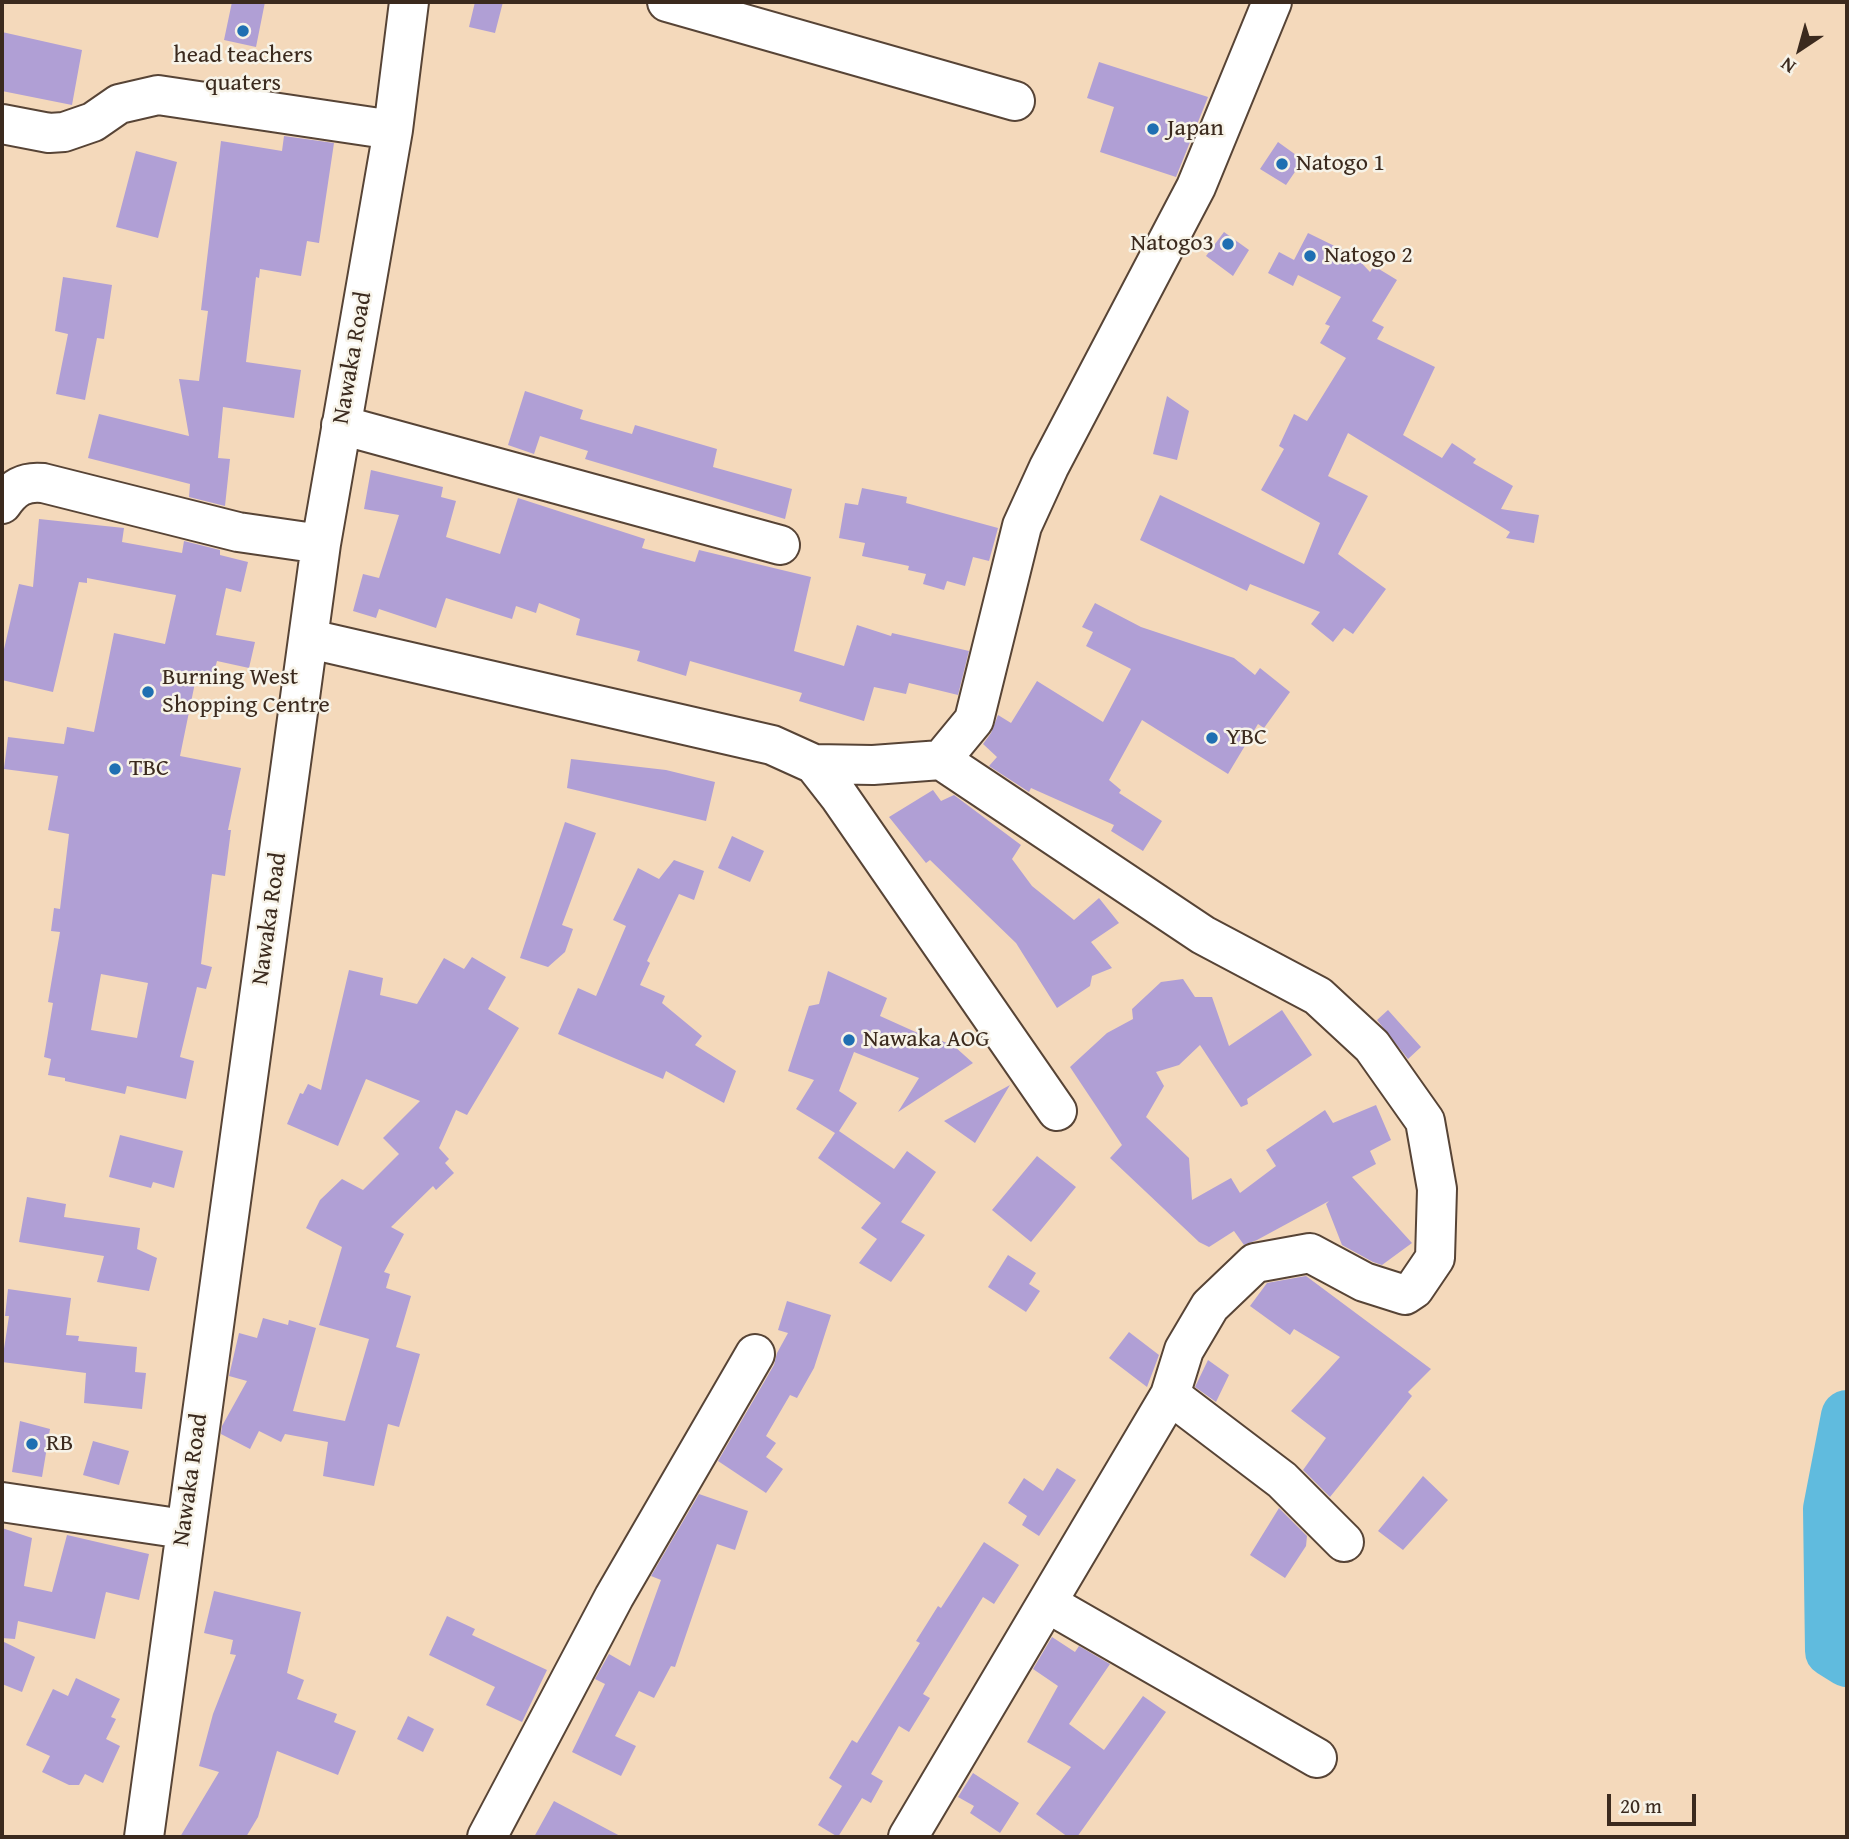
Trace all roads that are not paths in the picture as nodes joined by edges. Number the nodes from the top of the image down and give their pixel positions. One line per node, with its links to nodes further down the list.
1 (410, 2): 6 (street, Nawaka Road)
2 (667, 2): 4 (street)
3 (1272, 2): 12 (street)
4 (1014, 101)
5 (2, 124): 6 (street)
6 (393, 130): 7 (street, Nawaka Road)
7 (341, 425): 9 (street, Nawaka Road); 10 (street)
8 (2, 503): 9 (street)
9 (321, 544): 11 (street, Nawaka Road)
10 (779, 545)
11 (310, 639): 13 (street); 18 (street, Nawaka Road)
12 (941, 760): 13 (street); 16 (street)
13 (814, 764): 14 (street)
14 (1057, 1111)
15 (755, 1354): 23 (street)
16 (1170, 1395): 19 (street); 20 (street)
17 (2, 1502): 18 (street)
18 (184, 1529): 22 (street, Nawaka Road)
19 (1344, 1542)
20 (1047, 1603): 21 (street); 24 (street)
21 (1317, 1758)
22 (144, 1837)
23 (487, 1837)
24 (908, 1837)

